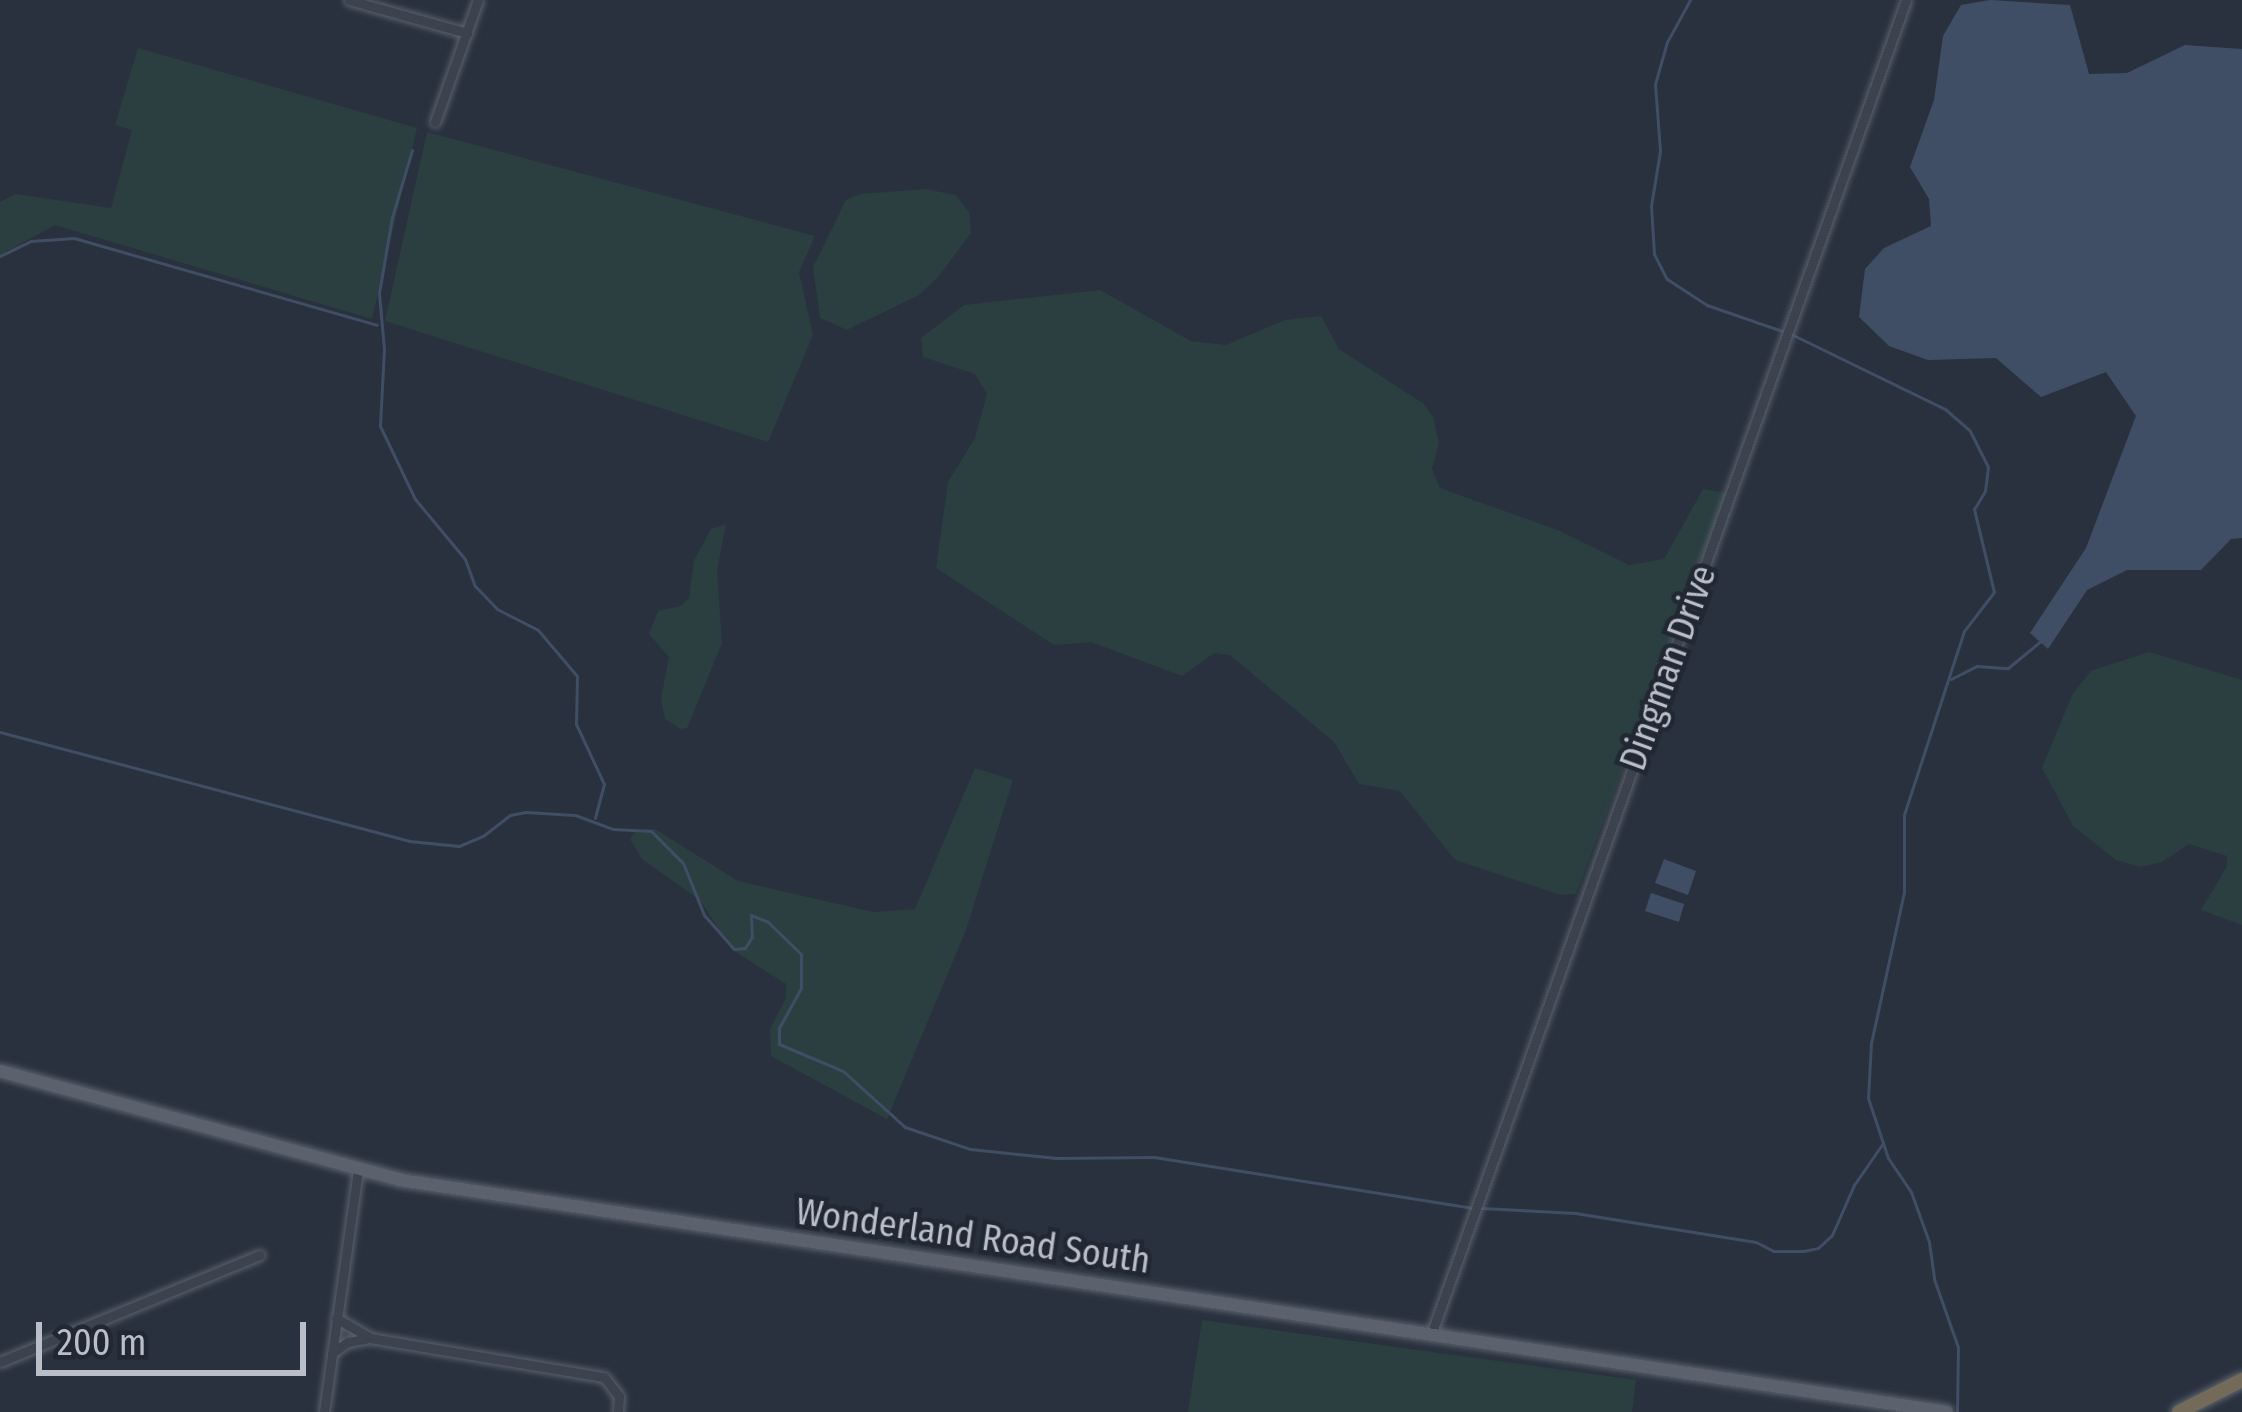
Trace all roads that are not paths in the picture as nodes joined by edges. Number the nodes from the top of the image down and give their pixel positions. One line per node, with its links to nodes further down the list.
1 (350, 0): 4 (street)
2 (478, 0): 4 (street)
3 (1906, 0): 10 (street, Dingman Drive)
4 (466, 33): 5 (street)
5 (435, 122)
6 (0, 1071): 7 (main road, Wonderland Road South)
7 (358, 1170): 9 (street); 10 (main road, Wonderland Road South)
8 (260, 1255): 13 (street)
9 (337, 1318): 11 (street); 12 (street)
10 (1431, 1335): 15 (main road, Wonderland Road South)
11 (370, 1338): 12 (street); 17 (street)
12 (332, 1354): 16 (street)
13 (0, 1363)
14 (2242, 1380): 18 (highway)
15 (1940, 1411)
16 (324, 1412)
17 (618, 1412)
18 (2179, 1412)

